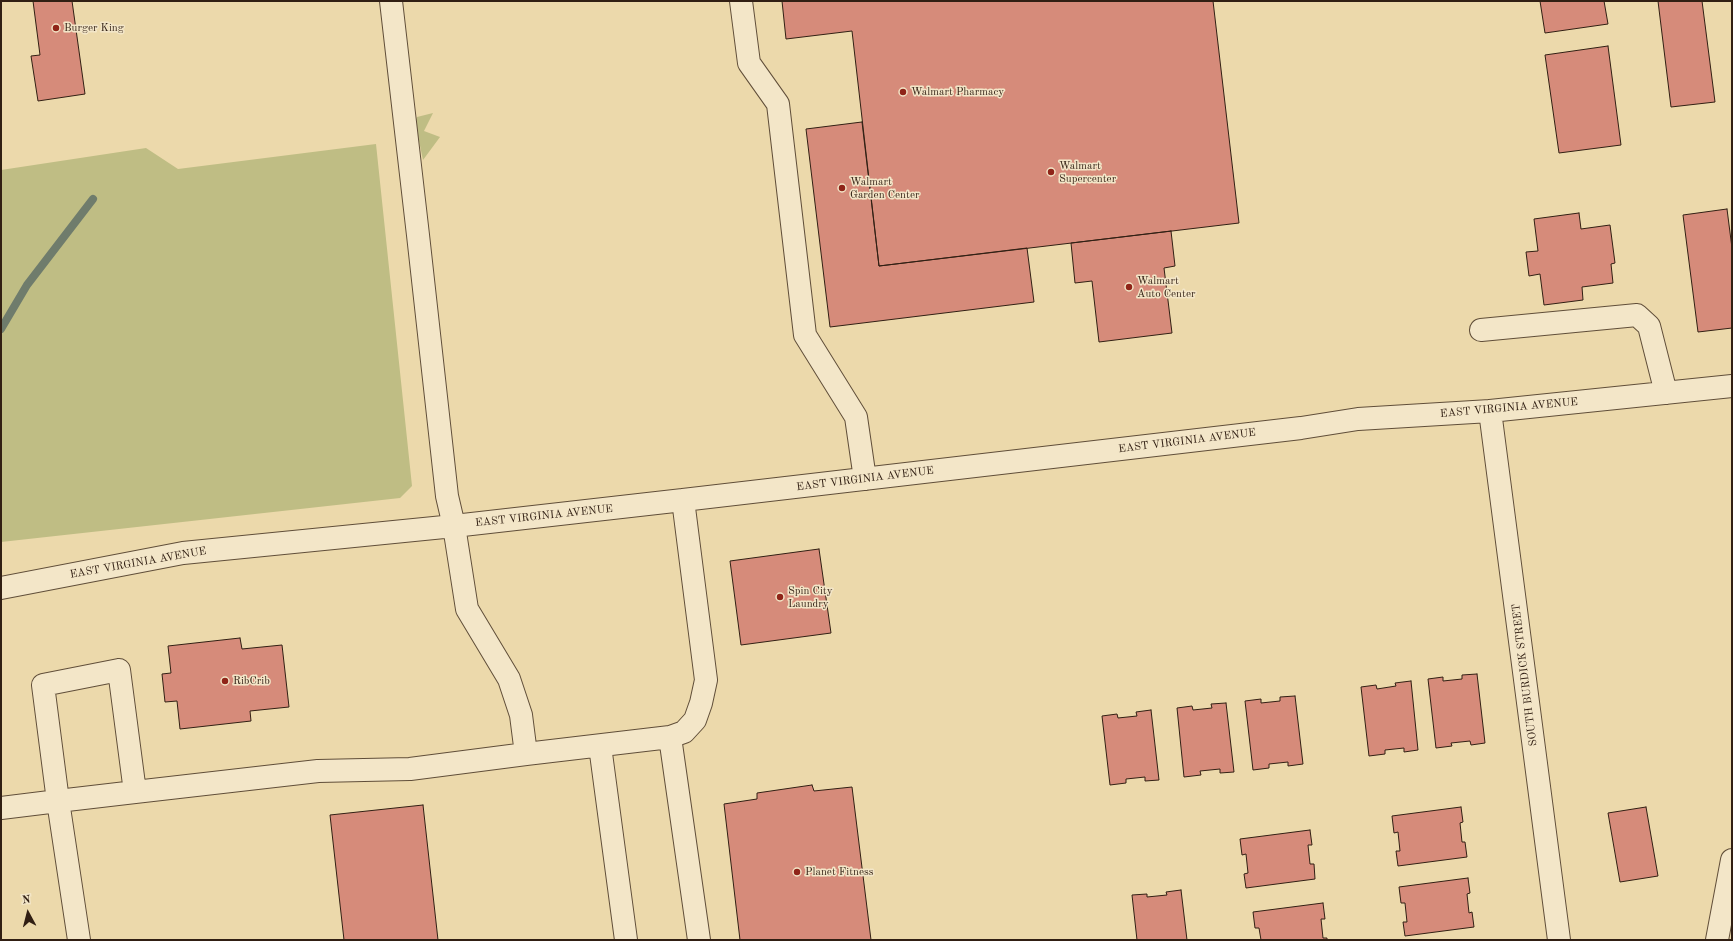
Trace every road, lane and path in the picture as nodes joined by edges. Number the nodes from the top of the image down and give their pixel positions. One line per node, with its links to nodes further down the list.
1 (390, 1): 9 (street)
2 (741, 1): 7 (street)
3 (1481, 330): 5 (street)
4 (1732, 386): 5 (street, EAST VIRGINIA AVENUE)
5 (1666, 393): 6 (street, EAST VIRGINIA AVENUE)
6 (1490, 411): 7 (street, EAST VIRGINIA AVENUE); 21 (street, SOUTH BURDICK STREET)
7 (865, 479): 8 (street, EAST VIRGINIA AVENUE)
8 (683, 500): 9 (street, EAST VIRGINIA AVENUE); 11 (street)
9 (454, 526): 10 (street, EAST VIRGINIA AVENUE); 13 (street)
10 (1, 588)
11 (670, 737): 12 (street); 20 (street)
12 (600, 746): 13 (street); 19 (street)
13 (526, 754): 14 (street)
14 (135, 792): 15 (street); 15 (street)
15 (58, 801): 16 (street); 18 (street)
16 (1, 808)
17 (1732, 860): 22 (street)
18 (79, 940)
19 (626, 940)
20 (699, 940)
21 (1559, 940)
22 (1718, 940)

